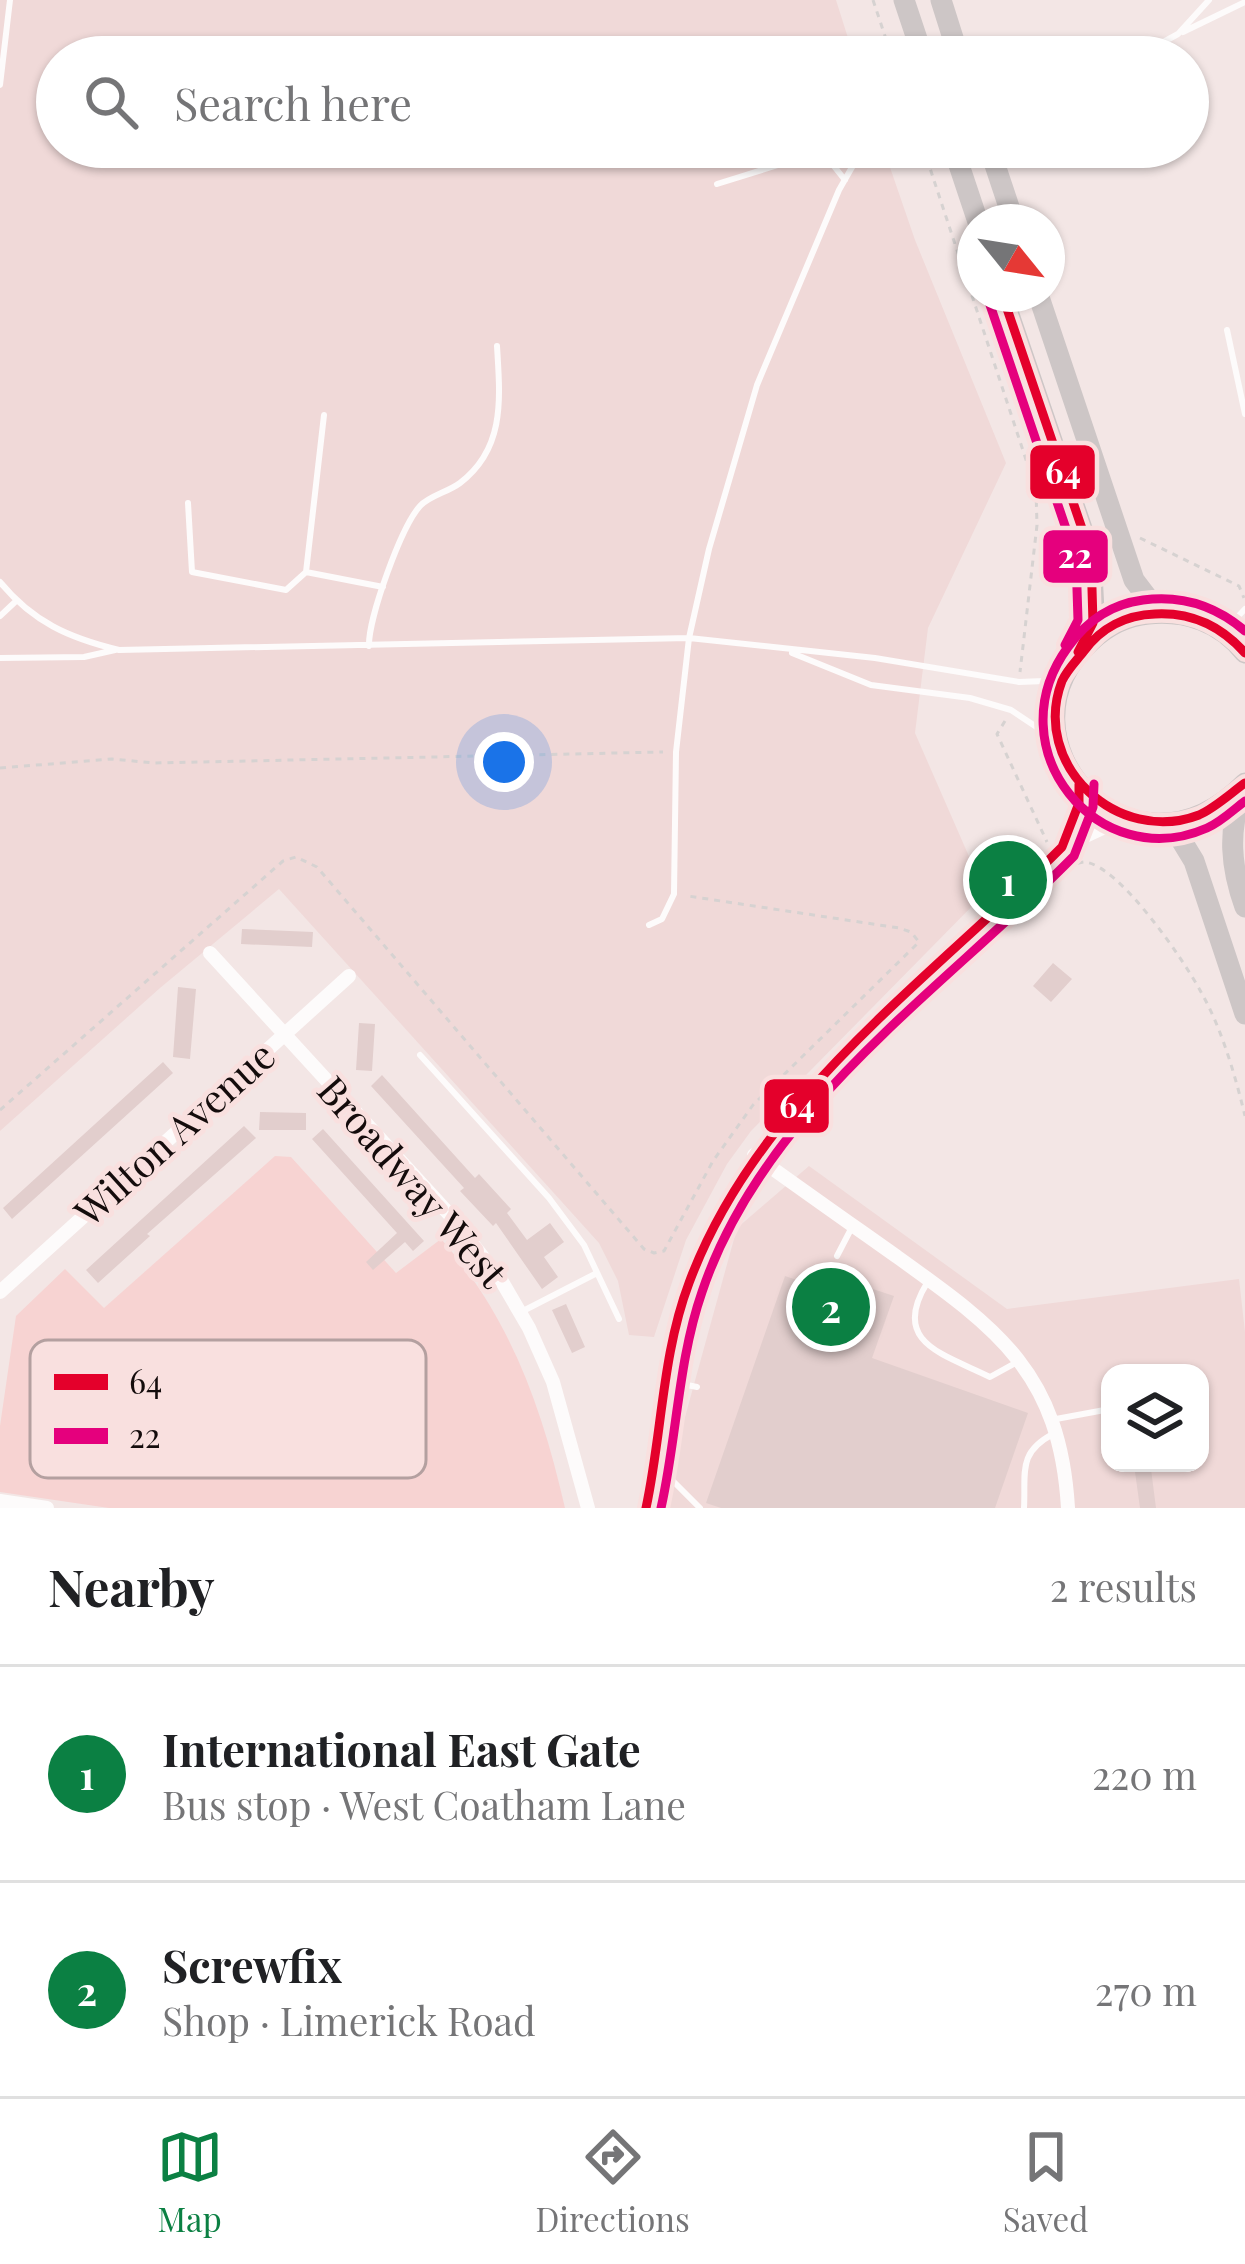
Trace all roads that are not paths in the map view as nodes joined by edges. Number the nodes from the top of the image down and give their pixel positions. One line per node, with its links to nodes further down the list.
1 (10, 0): 10 (lane)
2 (940, 0): 8 (main road)
3 (1209, 0): 6 (lane)
4 (905, 2): 7 (main road)
5 (1245, 2): 6 (lane)
6 (1178, 34): 9 (lane)
7 (916, 36)
8 (952, 36)
9 (1174, 36)
10 (2, 59): 11 (lane)
11 (0, 85)
12 (768, 168): 18 (lane)
13 (835, 168): 17 (lane)
14 (852, 168): 17 (lane)
15 (959, 168): 19 (main road)
16 (996, 168): 20 (main road)
17 (845, 180): 36 (lane)
18 (717, 184)
19 (972, 204)
20 (1008, 204)
21 (1008, 312): 42 (main road)
22 (1052, 312): 33 (main road)
23 (1227, 330): 25 (lane)
24 (497, 346): 30 (lane)
25 (1245, 414)
26 (324, 415): 28 (lane)
27 (188, 502): 28 (lane)
28 (306, 572): 30 (lane)
29 (0, 582): 31 (lane)
30 (383, 587): 37 (lane)
31 (16, 601): 34 (lane); 39 (lane)
32 (1245, 609): 35 (lane)
33 (1167, 612): 35 (main road); 42 (main road)
34 (0, 616)
35 (1224, 632): 40 (main road)
36 (689, 638): 37 (lane); 38 (lane); 50 (lane)
37 (369, 646): 39 (lane)
38 (783, 649): 42 (lane); 43 (lane)
39 (119, 650): 41 (lane)
40 (1245, 653)
41 (0, 658)
42 (1072, 662): 43 (main road)
43 (1058, 741): 44 (main road)
44 (1078, 784): 46 (main road); 48 (street)
45 (1245, 784): 47 (main road); 49 (main road)
46 (1132, 820): 47 (main road); 48 (street)
47 (1155, 824): 53 (main road)
48 (1058, 851): 56 (street)
49 (1245, 908)
50 (650, 925)
51 (210, 953): 54 (street, Broadway West)
52 (350, 976): 54 (street, Wilton Avenue)
53 (1245, 1014)
54 (285, 1035): 61 (street, Wilton Avenue); 62 (street, Broadway West)
55 (420, 1054): 59 (lane)
56 (754, 1155): 57 (street); 65 (street)
57 (853, 1226): 58 (lane); 60 (street)
58 (837, 1256)
59 (598, 1273): 62 (lane); 63 (lane)
60 (929, 1280): 64 (street); 64 (lane)
61 (0, 1292)
62 (520, 1313): 72 (street, Broadway West)
63 (620, 1319)
64 (1021, 1360): 68 (street)
65 (664, 1380): 66 (lane); 69 (street)
66 (697, 1387)
67 (1101, 1412): 68 (lane)
68 (1054, 1426): 75 (lane); 76 (street)
69 (652, 1474): 73 (street); 74 (lane)
70 (0, 1502): 71 (street)
71 (47, 1508)
72 (588, 1508)
73 (646, 1508)
74 (700, 1508)
75 (1024, 1508)
76 (1068, 1508)

